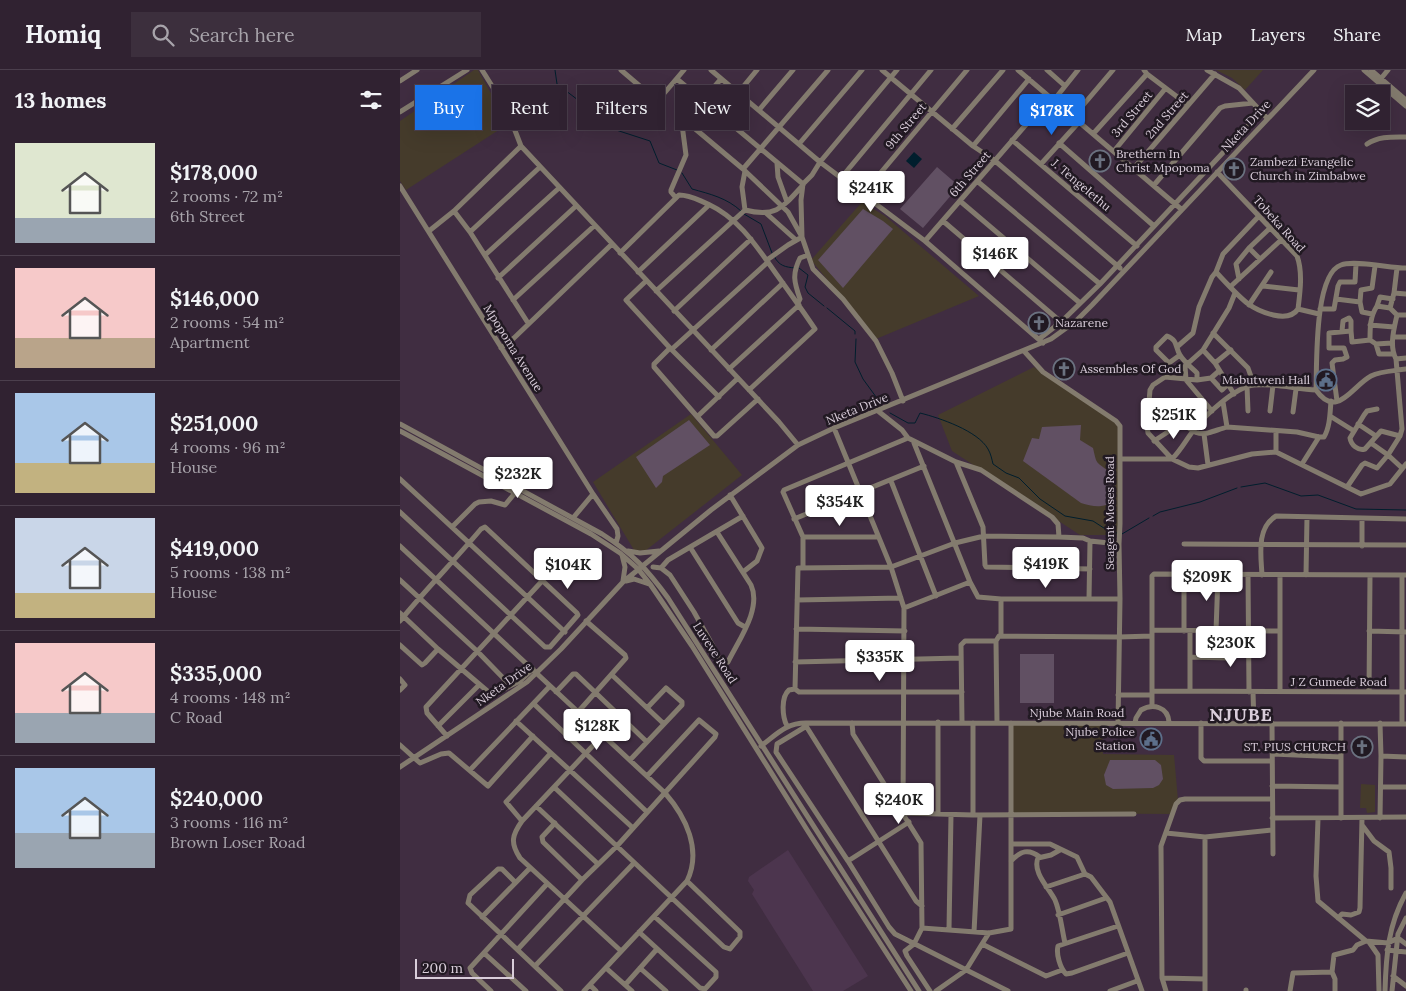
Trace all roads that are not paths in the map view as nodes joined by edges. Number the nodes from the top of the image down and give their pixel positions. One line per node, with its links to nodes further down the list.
1 (417, 70): 32 (street)
2 (466, 70): 48 (street)
3 (482, 70): 64 (street)
4 (620, 70): 28 (street)
5 (684, 70): 28 (street)
6 (711, 70): 29 (street)
7 (757, 70): 36 (street)
8 (793, 70): 46 (street)
9 (828, 70): 53 (street)
10 (862, 70): 61 (street)
11 (882, 70): 27 (street)
12 (897, 70): 27 (street)
13 (931, 70): 39 (street)
14 (967, 70): 47 (street, 9th Street)
15 (1003, 70): 54 (street)
16 (1018, 70): 30 (street)
17 (1047, 70): 37 (street)
18 (1078, 70): 37 (street, 6th Street)
19 (1113, 70): 50 (street)
20 (1207, 70): 26 (street)
21 (1314, 70): 51 (street, Nketa Drive)
22 (1364, 70): 31 (street)
23 (1371, 70): 31 (street)
24 (1388, 70): 31 (street)
25 (1145, 72): 38 (street); 58 (street)
26 (1214, 74): 43 (street); 44 (street, 2nd Street)
27 (891, 77): 39 (street); 69 (street)
28 (677, 79): 33 (street)
29 (721, 79): 34 (street); 35 (street)
30 (1029, 79): 40 (street); 65 (street)
31 (1379, 80): 41 (street); 45 (street)
32 (400, 81)
33 (684, 85)
34 (716, 85)
35 (728, 85)
36 (745, 85)
37 (1065, 86): 40 (street, 6th Street)
38 (1165, 89): 44 (street); 67 (street, 3rd Street)
39 (911, 94): 47 (street); 76 (street)
40 (1052, 98): 50 (street); 60 (street, 6th Street)
41 (1406, 100)
42 (749, 102): 46 (street)
43 (1253, 103): 49 (street); 79 (street)
44 (1188, 106): 73 (street, 2nd Street)
45 (1406, 106)
46 (759, 110): 53 (street)
47 (931, 111): 54 (street); 82 (street, 9th Street)
48 (400, 112)
49 (1261, 112): 51 (street); 86 (street)
50 (1073, 117): 52 (street)
51 (1267, 118): 75 (street, Nketa Drive)
52 (1079, 122): 58 (street); 62 (street)
53 (779, 128): 61 (street); 66 (street)
54 (952, 129): 65 (street)
55 (683, 130): 83 (street)
56 (697, 130): 74 (street)
57 (738, 130): 66 (street)
58 (1094, 134): 67 (street)
59 (1406, 137): 63 (street)
60 (1012, 140): 68 (street, 6th Street); 71 (street, J. Tengelethu)
61 (799, 144): 69 (street)
62 (1059, 144): 71 (street); 98 (street)
63 (1367, 144)
64 (522, 146): 72 (street); 92 (street)
65 (973, 146): 68 (street)
66 (760, 148): 70 (street); 74 (street)
67 (1114, 151): 73 (street)
68 (994, 160): 77 (street, 6th Street); 115 (street)
69 (820, 162): 76 (street); 78 (street)
70 (777, 163): 78 (street); 85 (street)
71 (1041, 164): 107 (street, J. Tengelethu)
72 (540, 167): 81 (street); 101 (street)
73 (1134, 168): 79 (street)
74 (744, 170): 89 (street); 91 (street)
75 (1217, 172): 90 (street, Nketa Drive); 94 (street, Tobeka Road)
76 (841, 178): 82 (street)
77 (977, 181): 84 (street, 6th Street); 128 (street)
78 (803, 184): 85 (street); 103 (street)
79 (1154, 185): 86 (street)
80 (400, 186): 100 (street, Mpopoma Avenue)
81 (558, 188): 88 (street); 110 (street)
82 (862, 195): 105 (street)
83 (676, 198): 87 (street); 109 (street)
84 (960, 201): 96 (street, 6th Street); 140 (street)
85 (787, 202): 89 (street)
86 (1175, 203): 90 (street); 98 (street)
87 (709, 205): 95 (street); 120 (street)
88 (576, 206): 97 (street); 123 (street)
89 (783, 207): 93 (street); 103 (street)
90 (1181, 209): 119 (street, Nketa Drive)
91 (744, 210): 93 (street); 95 (street)
92 (454, 211): 100 (street); 101 (street)
93 (767, 214): 103 (street)
94 (1259, 216): 99 (street, Tobeka Road); 121 (street)
95 (734, 220): 102 (street); 133 (street)
96 (943, 221): 105 (street, 6th Street); 151 (street)
97 (594, 226): 106 (street); 138 (street)
98 (1154, 226): 107 (street)
99 (1270, 228): 104 (street, Tobeka Road); 108 (street)
100 (429, 231): 166 (street, Mpopoma Avenue)
101 (470, 232): 110 (street)
102 (751, 239): 113 (street); 146 (street)
103 (799, 239): 111 (street); 113 (street)
104 (1281, 240): 112 (street); 131 (street, Tobeka Road)
105 (925, 241): 162 (street)
106 (612, 244): 109 (street); 152 (street)
107 (1136, 246): 115 (street)
108 (1250, 248): 112 (street); 124 (street)
109 (620, 253): 120 (street)
110 (485, 255): 123 (street)
111 (808, 255): 141 (street); 195 (street)
112 (1260, 259): 124 (street)
113 (767, 261): 127 (street); 155 (street)
114 (1356, 264): 116 (street); 126 (street); 147 (street)
115 (1118, 266): 119 (street); 128 (street)
116 (1375, 266): 117 (street); 132 (street)
117 (1397, 268): 118 (street); 136 (street)
118 (1406, 268)
119 (1124, 270): 162 (street, Nketa Drive)
120 (638, 272): 125 (street)
121 (1216, 272): 130 (street); 165 (street)
122 (1271, 272): 129 (street)
123 (498, 278): 138 (street)
124 (1238, 279): 130 (street)
125 (646, 281): 133 (street); 167 (street)
126 (1355, 282): 132 (street); 137 (street)
127 (782, 283): 141 (street); 168 (street)
128 (1100, 284): 140 (street)
129 (1263, 286): 131 (street); 142 (street)
130 (1230, 287): 134 (street)
131 (1299, 290): 145 (street, Tobeka Road)
132 (1361, 290): 139 (street)
133 (656, 291): 146 (street)
134 (1235, 293): 142 (street); 158 (street)
135 (1406, 294): 136 (street)
136 (1394, 296): 143 (street); 144 (street)
137 (1336, 299): 139 (street); 147 (street)
138 (513, 300): 152 (street)
139 (1360, 302): 148 (street)
140 (1080, 303): 151 (street)
141 (798, 304): 178 (street); 190 (street)
142 (1249, 305): 145 (street)
143 (1377, 306): 144 (street); 148 (street)
144 (1390, 308): 149 (street)
145 (1298, 309): 147 (street)
146 (674, 311): 155 (street)
147 (1320, 312): 191 (street)
148 (1372, 314): 153 (street)
149 (1397, 315): 150 (street); 154 (street)
150 (1406, 315)
151 (1061, 322): 162 (street)
152 (528, 323): 166 (street)
153 (1370, 325): 154 (street); 161 (street)
154 (1394, 327): 159 (street)
155 (693, 330): 167 (street); 168 (street)
156 (1342, 331): 157 (street); 157 (street); 197 (street)
157 (1351, 331): 161 (street)
158 (1213, 332): 169 (street); 170 (street)
159 (1393, 337): 160 (street); 163 (street)
160 (1406, 337)
161 (1370, 340): 164 (street)
162 (1041, 341): 171 (street, Nketa Drive)
163 (1392, 343): 164 (street); 173 (street)
164 (1376, 344): 173 (street)
165 (1178, 346): 172 (street); 172 (street)
166 (501, 348): 243 (street, Mpopoma Avenue)
167 (671, 348): 193 (street); 208 (street)
168 (711, 350): 178 (street)
169 (1203, 350): 175 (street); 176 (street)
170 (1231, 350): 176 (street); 187 (street)
171 (1024, 351): 195 (street, Nketa Drive); 230 (street, Seagent Moses Road)
172 (1180, 355): 175 (street)
173 (1395, 356): 174 (street); 180 (street)
174 (1406, 358)
175 (1187, 363): 183 (street); 184 (street)
176 (1215, 363): 179 (street)
177 (1406, 369): 180 (street)
178 (729, 370): 181 (street)
179 (1219, 370): 182 (street); 185 (street)
180 (1397, 371): 197 (street); 198 (street)
181 (738, 378): 190 (street); 193 (street)
182 (1211, 378): 184 (street); 185 (street)
183 (1186, 380): 184 (street); 204 (street); 224 (street)
184 (1197, 380)
185 (1228, 384): 192 (street)
186 (1273, 384): 187 (street); 189 (street); 206 (street)
187 (1254, 385): 188 (street)
188 (1247, 386): 192 (street); 205 (street)
189 (1296, 389): 191 (street); 207 (street)
190 (748, 390): 194 (street)
191 (1316, 390): 196 (street)
192 (1234, 394): 200 (street)
193 (719, 397): 208 (street)
194 (758, 399): 208 (street); 227 (street)
195 (903, 401): 203 (street, Nketa Drive)
196 (1331, 401): 197 (street); 209 (street)
197 (1337, 401)
198 (1399, 401): 199 (street); 221 (street)
199 (1406, 401)
200 (1223, 402): 204 (street); 213 (street)
201 (1173, 409): 210 (street)
202 (1377, 409): 212 (street)
203 (878, 411): 214 (street, Nketa Drive); 223 (street)
204 (1212, 411): 218 (street)
205 (1248, 411)
206 (1270, 411)
207 (1293, 412)
208 (698, 416)
209 (1330, 416): 217 (street); 222 (street)
210 (1183, 422): 218 (street); 224 (street)
211 (400, 424): 248 (street, Luveve Road)
212 (1358, 424): 217 (street); 220 (street)
213 (1227, 427): 215 (street); 219 (street)
214 (834, 428): 227 (street, Nketa Drive); 233 (street)
215 (1276, 430): 222 (street); 228 (street)
216 (400, 431): 242 (street, Luveve Road)
217 (1354, 431): 226 (street)
218 (1192, 432): 219 (street); 231 (street)
219 (1204, 434): 235 (street)
220 (1376, 436): 221 (street); 226 (street)
221 (1400, 436): 229 (street)
222 (1319, 437): 234 (street)
223 (908, 438): 225 (street); 233 (street)
224 (1154, 441): 231 (street)
225 (914, 442): 232 (street); 236 (street)
226 (1371, 443): 229 (street)
227 (798, 445): 244 (street, Nketa Drive)
228 (1276, 452): 234 (street); 235 (street)
229 (1388, 455): 237 (street); 240 (street)
230 (1120, 459): 231 (street); 262 (street, Seagent Moses Road)
231 (1172, 459): 235 (street)
232 (956, 462): 254 (street); 257 (street)
233 (848, 463): 241 (street); 249 (street)
234 (1302, 464): 240 (street)
235 (1208, 465)
236 (924, 466): 239 (street); 261 (street)
237 (1404, 466): 240 (street)
238 (400, 479): 252 (street)
239 (890, 481): 241 (street); 273 (street)
240 (1347, 487)
241 (860, 492): 249 (street); 256 (street)
242 (515, 493): 252 (street); 272 (street, Luveve Road)
243 (593, 494): 248 (street); 260 (street, Mpopoma Avenue)
244 (730, 496): 246 (street); 271 (street, Nketa Drive)
245 (400, 512): 274 (street)
246 (744, 516): 253 (street); 281 (street)
247 (1307, 517): 251 (street); 264 (street); 265 (street)
248 (573, 518): 260 (street, Luveve Road)
249 (794, 519): 255 (street)
250 (1406, 519): 251 (street)
251 (1362, 520): 268 (street)
252 (452, 527): 259 (street)
253 (716, 532): 269 (street); 281 (street)
254 (984, 536): 257 (street); 261 (street); 280 (street)
255 (803, 537): 256 (street); 279 (street)
256 (878, 537): 277 (street)
257 (1060, 537): 258 (street)
258 (1090, 541): 262 (street); 280 (street)
259 (470, 543): 274 (street); 293 (street); 299 (street)
260 (616, 543): 270 (street, Luveve Road)
261 (955, 543): 273 (street); 295 (street)
262 (1119, 544): 303 (street, Seagent Moses Road)
263 (1184, 544): 264 (street)
264 (1260, 544): 265 (street); 285 (street)
265 (1307, 545): 268 (street); 288 (street)
266 (1406, 545): 268 (street)
267 (400, 546): 291 (street)
268 (1362, 546)
269 (690, 548): 278 (street); 310 (street)
270 (627, 551): 271 (street); 275 (street, Luveve Road)
271 (660, 551): 275 (street, Nketa Drive); 276 (street)
272 (620, 553): 275 (street, Luveve Road); 294 (street)
273 (920, 557): 277 (street); 297 (street)
274 (454, 561): 291 (street); 307 (street)
275 (640, 567): 290 (street, Luveve Road); 294 (street, Nketa Drive); 296 (street, Luveve Road)
276 (653, 567): 278 (street); 290 (street)
277 (890, 567): 279 (street); 300 (street)
278 (661, 568): 334 (street)
279 (803, 568): 304 (street)
280 (1090, 569): 302 (street)
281 (743, 572): 310 (street)
282 (1184, 575): 283 (street); 314 (street); 322 (street)
283 (1218, 575): 284 (street); 312 (street)
284 (1248, 575): 285 (street); 316 (street)
285 (1262, 575): 287 (street)
286 (1404, 575): 289 (street); 305 (street)
287 (1280, 576): 288 (street); 317 (street)
288 (1306, 576): 289 (street)
289 (1370, 576): 318 (street)
290 (654, 577): 339 (street, Luveve Road)
291 (436, 579): 298 (street); 321 (street)
292 (400, 580): 298 (street)
293 (544, 580): 299 (street); 319 (street)
294 (623, 582): 296 (street); 309 (street, Nketa Drive)
295 (970, 582): 297 (street); 301 (street)
296 (650, 584): 387 (street, Luveve Road)
297 (936, 596): 306 (street)
298 (420, 598): 308 (street); 328 (street)
299 (528, 598): 307 (street); 319 (street)
300 (902, 598): 304 (street); 306 (street)
301 (1001, 599): 302 (street); 323 (street)
302 (1089, 599): 303 (street)
303 (1120, 599): 324 (street, Seagent Moses Road)
304 (797, 600): 311 (street)
305 (1404, 603): 320 (street)
306 (904, 608): 313 (street)
307 (511, 615): 319 (street); 321 (street)
308 (401, 616): 327 (street)
309 (586, 622): 336 (street, Nketa Drive); 337 (street)
310 (745, 627): 334 (street)
311 (796, 628): 313 (street); 332 (street)
312 (1216, 630): 314 (street); 315 (street)
313 (905, 631): 331 (street)
314 (1187, 631): 322 (street); 329 (street)
315 (1231, 631): 316 (street); 329 (street)
316 (1248, 631): 317 (street); 349 (street)
317 (1280, 631): 350 (street)
318 (1369, 631): 320 (street); 351 (street)
319 (565, 632)
320 (1404, 632): 333 (street)
321 (494, 633): 328 (street); 336 (street)
322 (1152, 633): 324 (street); 354 (street)
323 (1001, 635): 324 (street); 325 (street)
324 (1120, 637): 355 (street, Seagent Moses Road)
325 (996, 641): 330 (street); 367 (street)
326 (400, 646): 327 (street)
327 (438, 649): 335 (street)
328 (477, 651): 335 (street); 341 (street)
329 (1190, 657): 345 (street)
330 (961, 658): 331 (street); 348 (street)
331 (903, 660): 332 (street); 347 (street)
332 (795, 662): 343 (street)
333 (1404, 662): 352 (street)
334 (722, 665): 339 (street)
335 (460, 669): 340 (street); 379 (street)
336 (535, 672): 341 (street); 342 (street); 382 (street, Nketa Drive)
337 (612, 676): 353 (street); 358 (street)
338 (400, 679): 344 (street)
339 (722, 681): 386 (street, Luveve Road)
340 (479, 685): 341 (street); 379 (street)
341 (510, 685)
342 (550, 686): 346 (street); 356 (street)
343 (795, 689): 347 (street); 380 (street)
344 (400, 690)
345 (1190, 691): 349 (street, J Z Gumede Road); 354 (street, J Z Gumede Road)
346 (556, 692): 353 (street); 359 (street)
347 (904, 692): 348 (street); 361 (street)
348 (962, 692): 365 (street)
349 (1251, 692): 350 (street, J Z Gumede Road); 375 (street)
350 (1280, 692): 351 (street, J Z Gumede Road)
351 (1369, 692): 352 (street, J Z Gumede Road)
352 (1404, 692): 377 (street)
353 (596, 693): 359 (street); 384 (street)
354 (1152, 693): 355 (street, J Z Gumede Road); 357 (street)
355 (1118, 694): 369 (street, Seagent Moses Road)
356 (534, 704): 360 (street); 389 (street)
357 (1152, 706): 363 (street); 370 (street)
358 (647, 708): 374 (street); 374 (street)
359 (578, 712): 381 (street)
360 (516, 721): 383 (street); 398 (street)
361 (904, 722): 362 (street, Njube Main Road); 364 (street, Njube Main Road); 410 (street)
362 (938, 722): 365 (street, Njube Main Road); 411 (street)
363 (1169, 722): 370 (street, Njube Main Road); 371 (street, Njube Main Road)
364 (852, 723): 378 (street, Njube Main Road); 410 (street)
365 (962, 723): 366 (street, Njube Main Road)
366 (973, 723): 367 (street, Njube Main Road); 414 (street)
367 (996, 723): 368 (street, Njube Main Road)
368 (1011, 723): 369 (street, Njube Main Road); 416 (street)
369 (1118, 723): 370 (street, Njube Main Road)
370 (1136, 723)
371 (1201, 723): 375 (street, Njube Main Road); 396 (street)
372 (1341, 723): 373 (street, Njube Main Road); 376 (street, Njube Main Road); 392 (street)
373 (1380, 723): 377 (street, Njube Main Road); 391 (street)
374 (664, 724): 384 (street)
375 (1254, 724): 376 (street, Njube Main Road)
376 (1272, 724): 390 (street)
377 (1404, 724)
378 (806, 725): 380 (street, Njube Main Road); 430 (street); 437 (street)
379 (438, 726): 382 (street)
380 (787, 726): 386 (street, Njube Main Road)
381 (603, 735): 389 (street); 395 (street)
382 (447, 736): 394 (street, Nketa Drive)
383 (533, 736): 388 (street); 398 (street)
384 (647, 742): 395 (street)
385 (400, 745): 394 (street)
386 (762, 745): 387 (street, Njube Main Road); 506 (street, Luveve Road)
387 (757, 749): 505 (street, Luveve Road)
388 (551, 753): 399 (street); 422 (street)
389 (585, 753): 399 (street); 409 (street)
390 (1273, 754): 392 (street); 396 (street)
391 (1381, 756): 393 (street); 402 (street)
392 (1341, 757): 404 (street)
393 (1406, 757)
394 (413, 758): 397 (street, Nketa Drive); 398 (street)
395 (630, 760): 400 (street)
396 (1272, 761): 401 (street)
397 (400, 767)
398 (470, 770)
399 (569, 770): 403 (street); 426 (street)
400 (647, 776): 406 (street); 406 (street)
401 (1272, 786): 404 (street); 407 (street)
402 (1381, 786): 405 (street); 420 (street)
403 (554, 787): 408 (street); 433 (street)
404 (1341, 787): 419 (street)
405 (1406, 787)
406 (665, 793): 409 (street); 445 (street)
407 (1272, 799): 418 (street); 428 (street)
408 (536, 806): 422 (street); 425 (street)
409 (648, 812): 426 (street)
410 (903, 813): 411 (street); 424 (street)
411 (938, 814): 413 (street)
412 (1134, 814): 416 (street)
413 (951, 815): 414 (street); 463 (street)
414 (973, 815): 415 (street)
415 (980, 815): 416 (street); 465 (street)
416 (1012, 815): 431 (street)
417 (1406, 817): 420 (street)
418 (1272, 818): 421 (street); 427 (street)
419 (1341, 818): 421 (street); 423 (street)
420 (1380, 818): 423 (street)
421 (1318, 819): 458 (street)
422 (522, 821): 441 (street)
423 (1362, 821): 448 (street); 458 (street)
424 (909, 822): 430 (street); 453 (street)
425 (554, 823): 440 (street); 443 (street)
426 (633, 828): 433 (street)
427 (1272, 830): 429 (street); 435 (street)
428 (1166, 833): 429 (street); 491 (street)
429 (1205, 837): 492 (street)
430 (878, 842): 437 (street); 453 (street)
431 (1011, 844): 432 (street); 438 (street)
432 (1050, 844): 434 (street); 436 (street)
433 (616, 846): 439 (street); 440 (street)
434 (1060, 850): 436 (street); 442 (street)
435 (1273, 854)
436 (1042, 856): 438 (street); 447 (street)
437 (848, 861): 473 (street)
438 (1011, 861): 467 (street)
439 (634, 862): 450 (street); 454 (street)
440 (598, 864): 443 (street)
441 (530, 868): 444 (street); 446 (street)
442 (1085, 874): 447 (street); 451 (street)
443 (582, 880): 452 (street)
444 (515, 882): 456 (street); 456 (street)
445 (687, 882): 450 (street); 450 (street)
446 (547, 884): 452 (street); 468 (street)
447 (1046, 887): 455 (street)
448 (1391, 888)
449 (1406, 893): 472 (street)
450 (672, 898): 457 (street)
451 (1106, 898): 455 (street); 460 (street)
452 (565, 899): 454 (street); 477 (street)
453 (922, 906): 462 (street)
454 (582, 915): 479 (street); 484 (street)
455 (1058, 915): 471 (street)
456 (482, 917): 468 (street)
457 (655, 917): 464 (street); 476 (street)
458 (1338, 918): 470 (street)
459 (1406, 918): 466 (street)
460 (1118, 926): 471 (street); 483 (street)
461 (1406, 926): 466 (street)
462 (922, 928): 463 (street); 473 (street)
463 (949, 930): 465 (street)
464 (639, 932): 476 (street); 479 (street)
465 (974, 932): 467 (street)
466 (1399, 932): 469 (street)
467 (989, 933): 474 (street)
468 (500, 934): 477 (street); 482 (street)
469 (1398, 938): 472 (street); 475 (street); 480 (street)
470 (1368, 941): 472 (street); 489 (street); 517 (street)
471 (1065, 943): 488 (street)
472 (1388, 943): 478 (street)
473 (914, 944): 487 (street); 507 (street)
474 (982, 944): 487 (street); 488 (street)
475 (1406, 944)
476 (657, 949): 486 (street)
477 (518, 950): 484 (street)
478 (1387, 950): 480 (street); 518 (street)
479 (621, 951): 485 (street)
480 (1396, 951): 481 (street); 490 (street)
481 (1406, 952)
482 (484, 953): 498 (street); 499 (street)
483 (1128, 953): 488 (street); 493 (street)
484 (535, 966): 500 (street)
485 (606, 968): 494 (street); 495 (street)
486 (640, 968): 495 (street); 504 (street)
487 (966, 970): 496 (street); 508 (street)
488 (1062, 970)
489 (1332, 972): 515 (street); 516 (street)
490 (1393, 976): 497 (street); 519 (street)
491 (1162, 978): 492 (street); 513 (street)
492 (1205, 979): 514 (street)
493 (1137, 981): 511 (street); 512 (street)
494 (590, 985): 501 (street); 502 (street)
495 (625, 985): 503 (street)
496 (998, 986): 509 (street); 510 (street)
497 (1406, 986)
498 (491, 991)
499 (526, 991)
500 (561, 991)
501 (584, 991)
502 (596, 991)
503 (632, 991)
504 (666, 991)
505 (911, 991)
506 (919, 991)
507 (930, 991)
508 (936, 991)
509 (991, 991)
510 (1008, 991)
511 (1110, 991)
512 (1142, 991)
513 (1166, 991)
514 (1205, 991)
515 (1290, 991)
516 (1335, 991)
517 (1379, 991)
518 (1386, 991)
519 (1392, 991)

